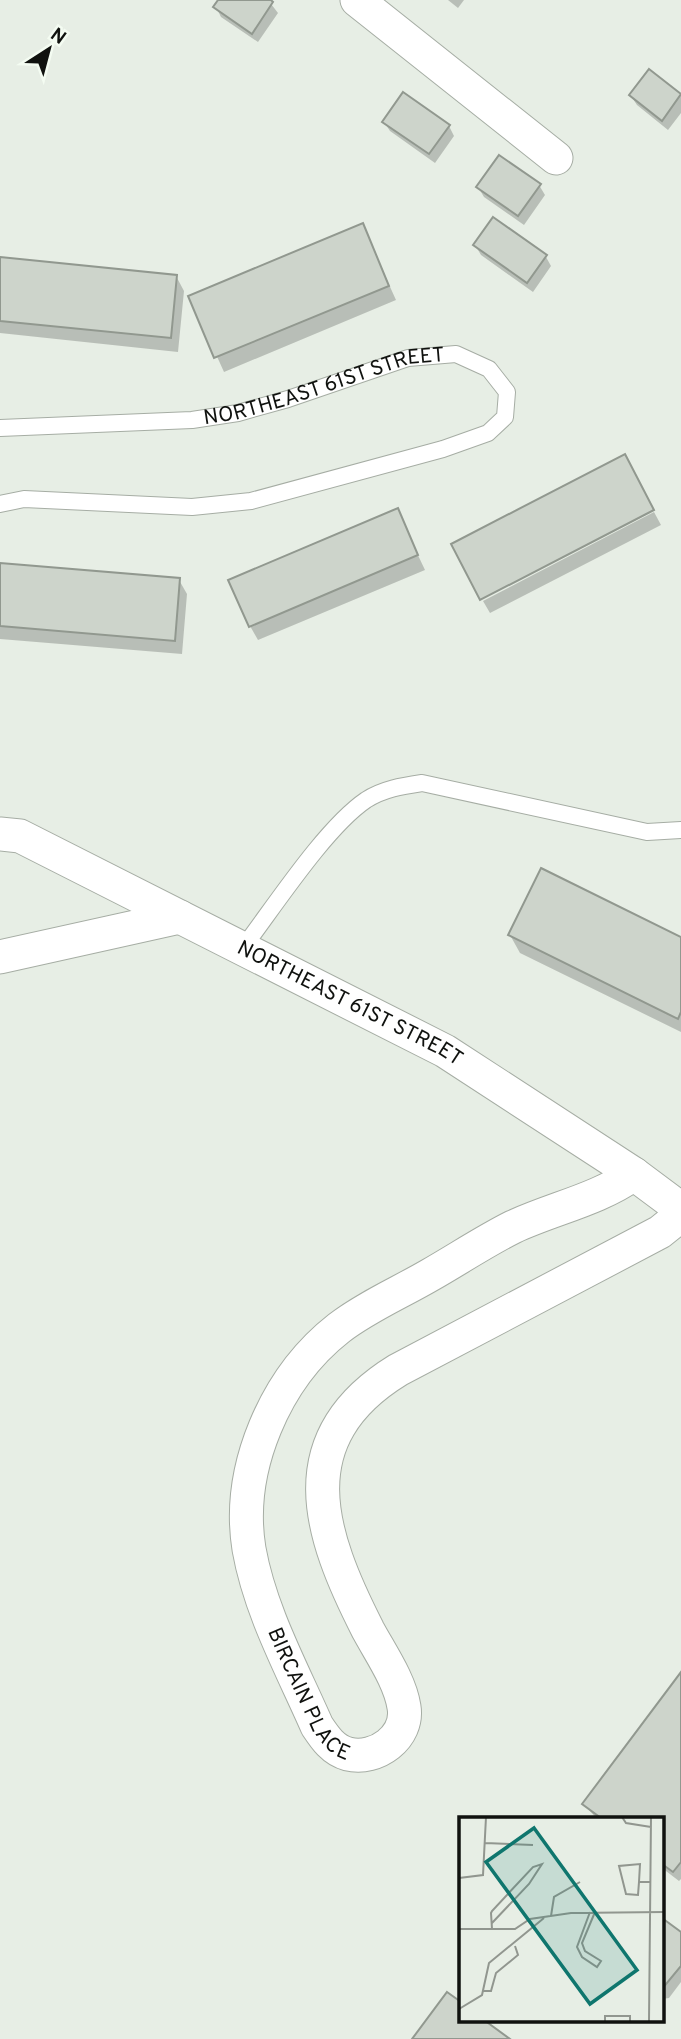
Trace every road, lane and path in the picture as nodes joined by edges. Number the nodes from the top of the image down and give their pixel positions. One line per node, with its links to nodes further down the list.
1 (357, 0): 2 (street)
2 (556, 158)
3 (0, 428): 4 (lane, NORTHEAST 61ST STREET)
4 (0, 504)
5 (681, 830): 8 (lane)
6 (0, 834): 7 (street, NORTHEAST 61ST STREET)
7 (180, 917): 8 (street, NORTHEAST 61ST STREET); 9 (street)
8 (242, 948): 10 (street, NORTHEAST 61ST STREET)
9 (0, 957)
10 (634, 1174): 11 (street, NORTHEAST 61ST STREET); 12 (street, BIRCAIN PLACE)
11 (681, 1209)
12 (681, 1215)

